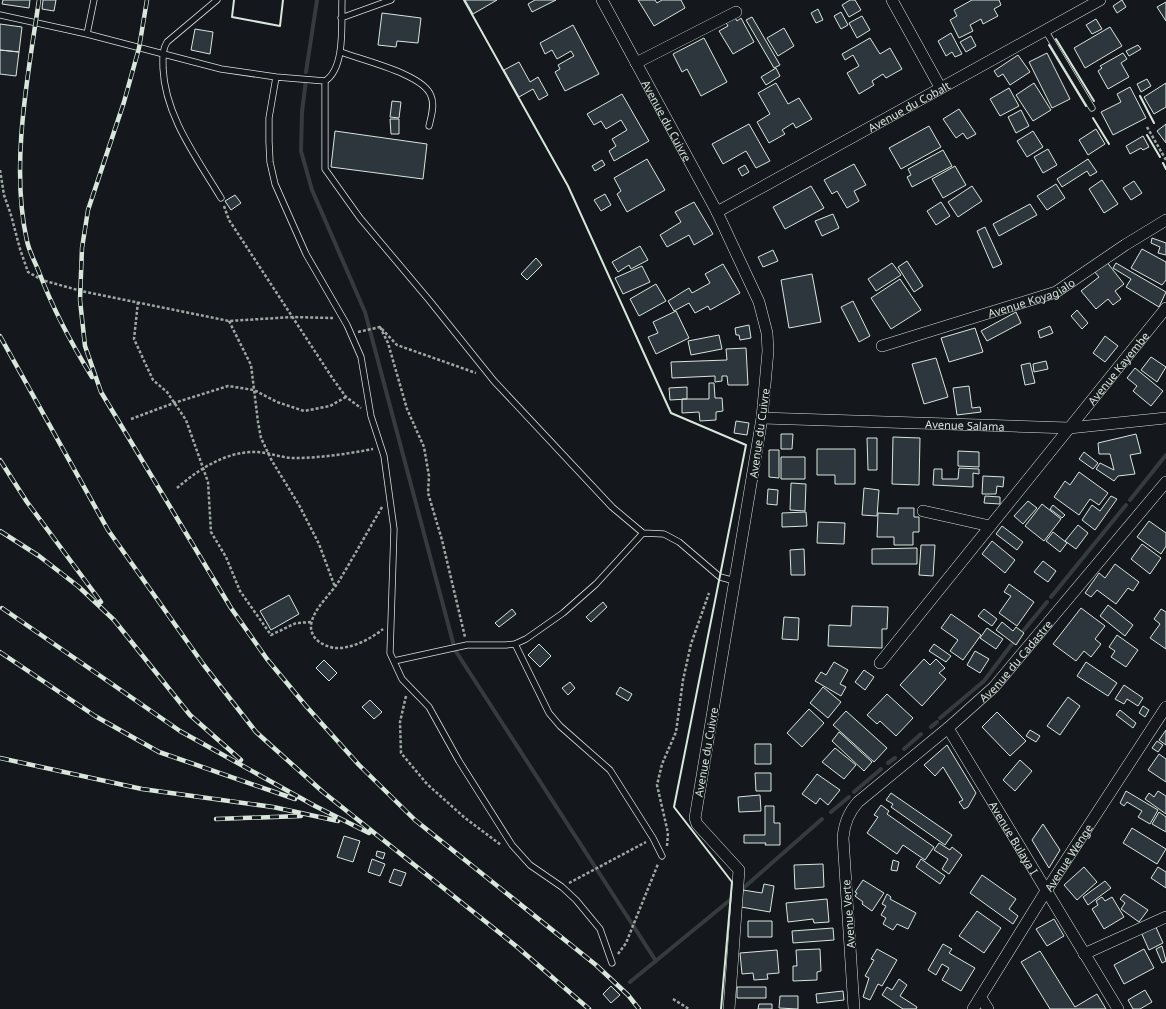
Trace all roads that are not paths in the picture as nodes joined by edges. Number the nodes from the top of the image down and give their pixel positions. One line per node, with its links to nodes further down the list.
1 (94, 0): 12 (lane)
2 (217, 0): 14 (lane)
3 (342, 0): 10 (lane)
4 (391, 0): 10 (lane)
5 (602, 0): 15 (street, Avenue du Cuivre)
6 (892, 0): 18 (street)
7 (1100, 0): 11 (street, Avenue du Cobalt)
8 (736, 12): 15 (street)
9 (0, 15): 12 (lane)
10 (341, 18): 13 (lane)
11 (1045, 30): 18 (street, Avenue du Cobalt); 19 (lane)
12 (87, 34): 14 (lane)
13 (341, 52): 17 (lane); 20 (lane)
14 (162, 55): 16 (lane); 21 (lane)
15 (636, 63): 22 (street, Avenue du Cuivre)
16 (276, 78): 17 (lane); 35 (lane)
17 (325, 81): 32 (lane)
18 (940, 87): 22 (street, Avenue du Cobalt)
19 (1092, 108)
20 (430, 126)
21 (221, 198)
22 (717, 212): 26 (street, Avenue du Cuivre)
23 (1166, 220): 25 (street, Avenue Koyagialo)
24 (1166, 308): 28 (street, Avenue Kayembe)
25 (882, 346)
26 (762, 418): 28 (street, Avenue Salama); 33 (street, Avenue du Cuivre)
27 (1166, 418): 28 (street, Avenue Salama)
28 (1069, 428): 31 (street, Avenue Kayembe)
29 (1166, 482): 38 (street, Avenue du Cadastre)
30 (923, 511): 31 (street)
31 (990, 526): 36 (street, Avenue Kayembe)
32 (642, 534): 33 (lane); 34 (lane)
33 (735, 581): 46 (street, Avenue du Cuivre)
34 (515, 644): 35 (lane); 40 (lane)
35 (394, 661): 44 (lane)
36 (880, 663)
37 (1166, 707): 41 (street, Avenue Wenge)
38 (948, 728): 39 (street, Avenue du Cadastre); 41 (street, Avenue Bulaya I)
39 (847, 820): 47 (street, Avenue Verte)
40 (662, 856)
41 (1046, 891): 43 (street, Avenue Bulaya I); 45 (street, Avenue Wenge)
42 (1166, 917): 43 (street)
43 (1084, 954): 50 (street, Avenue Bulaya I)
44 (612, 963)
45 (981, 998): 48 (street, Avenue Wenge); 49 (street)
46 (729, 1009)
47 (854, 1009)
48 (974, 1009)
49 (988, 1009)
50 (1118, 1009)

